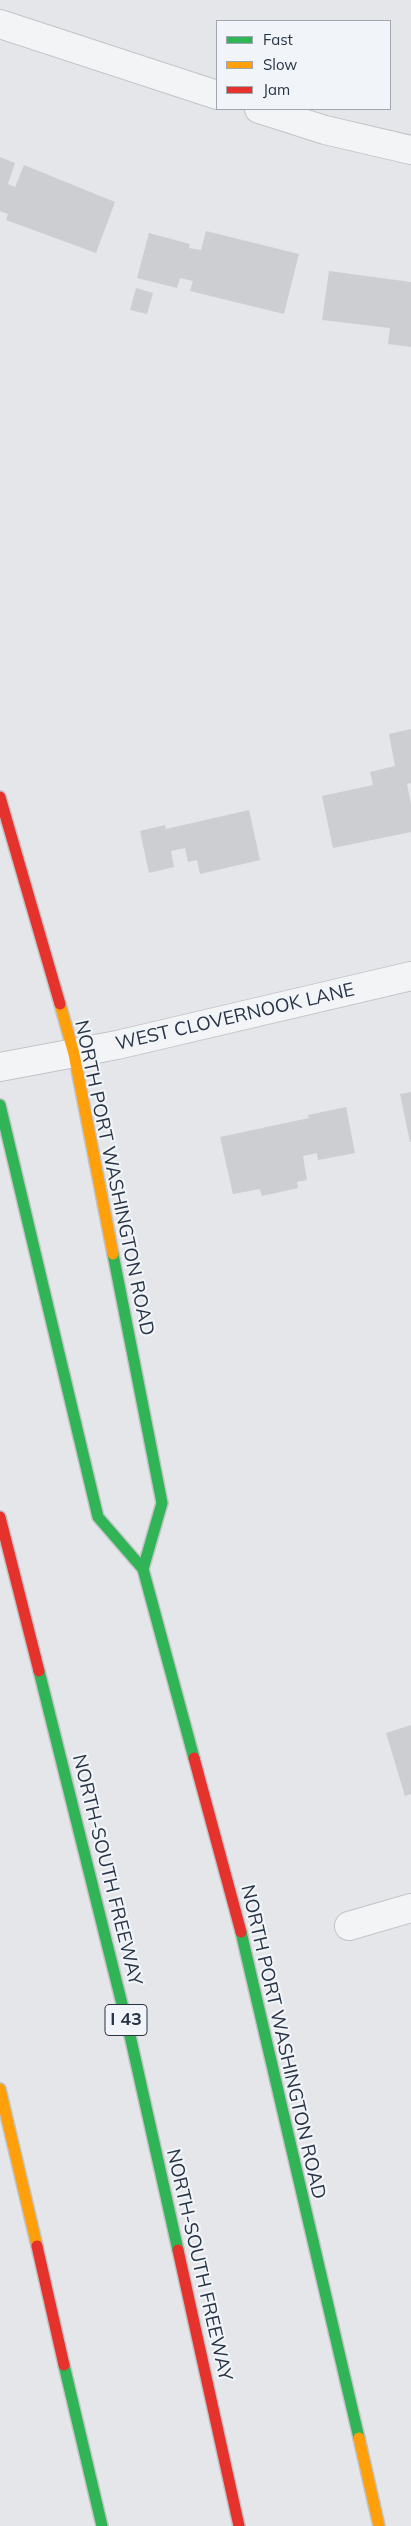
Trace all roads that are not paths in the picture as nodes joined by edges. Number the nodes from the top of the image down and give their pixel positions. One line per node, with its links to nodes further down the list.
1 (0, 24): 2 (street)
2 (216, 95)
3 (262, 110): 4 (street)
4 (411, 150)
5 (0, 797): 7 (main road, NORTH PORT WASHINGTON ROAD)
6 (411, 976): 7 (street, WEST CLOVERNOOK LANE)
7 (74, 1054): 8 (street, WEST CLOVERNOOK LANE); 11 (main road, NORTH PORT WASHINGTON ROAD)
8 (0, 1067)
9 (0, 1105): 11 (main road, NORTH PORT WASHINGTON ROAD)
10 (0, 1517): 16 (main road, NORTH-SOUTH FREEWAY / I 43)
11 (143, 1569): 17 (main road, NORTH PORT WASHINGTON ROAD)
12 (411, 1908): 13 (street)
13 (349, 1926)
14 (0, 2089): 15 (main road)
15 (102, 2526)
16 (239, 2526)
17 (379, 2526)

